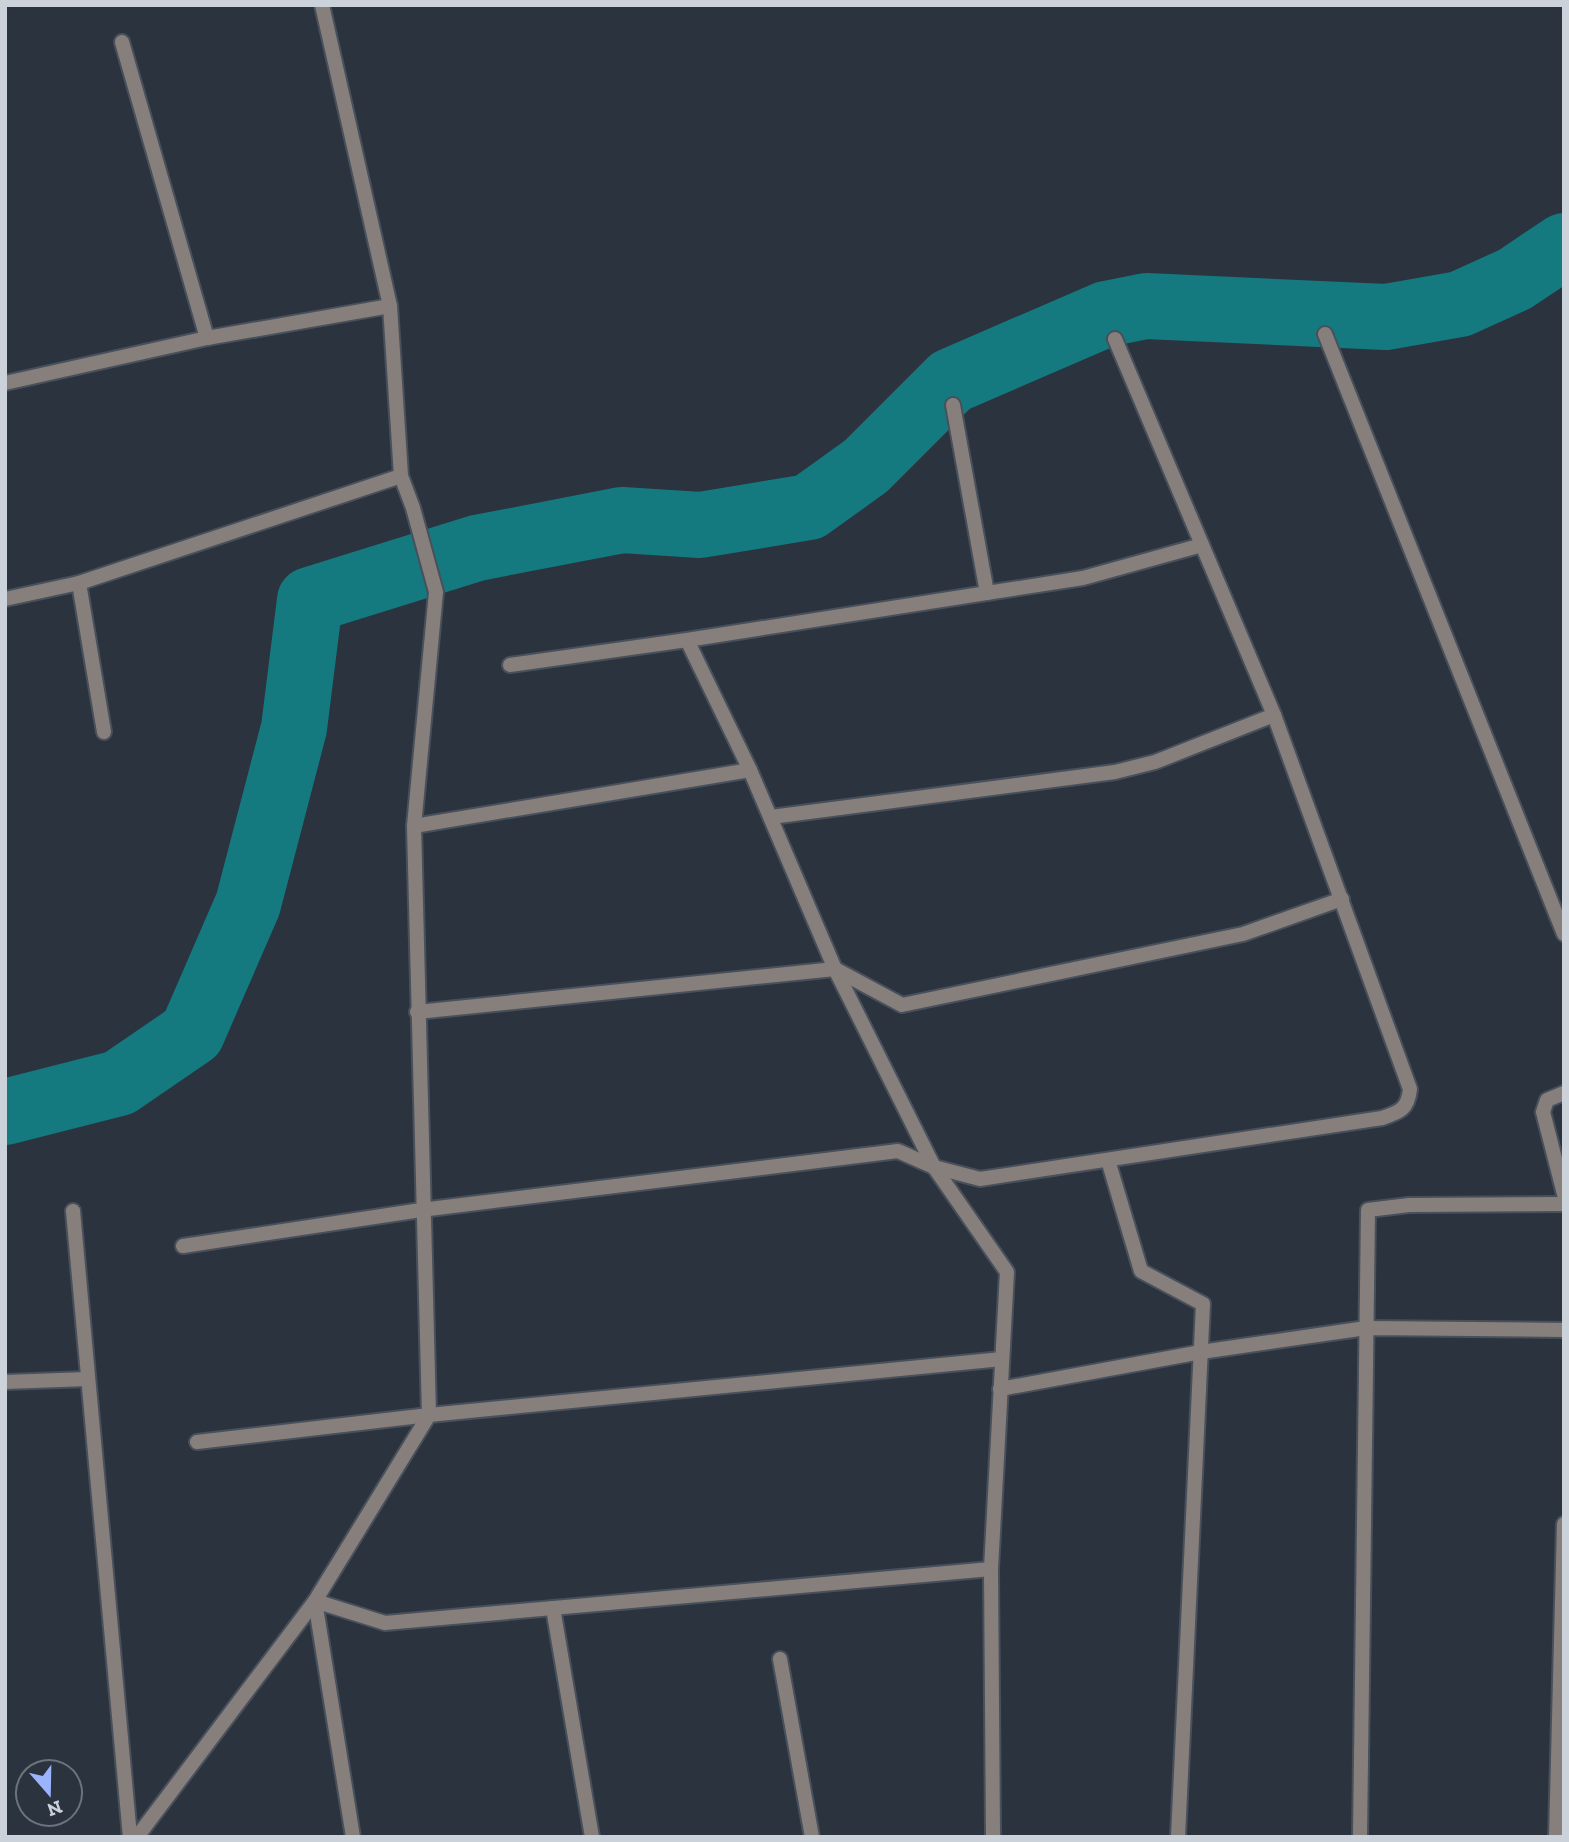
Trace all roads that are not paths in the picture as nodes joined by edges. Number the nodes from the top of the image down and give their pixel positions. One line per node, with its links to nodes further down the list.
1 (322, 5): 3 (street)
2 (122, 43): 5 (street)
3 (390, 306): 5 (street); 9 (street)
4 (1325, 334): 22 (street)
5 (208, 338): 7 (street)
6 (1115, 340): 10 (street)
7 (5, 383)
8 (953, 405): 12 (street)
9 (401, 477): 11 (street); 20 (street)
10 (1202, 545): 12 (street); 16 (street)
11 (79, 583): 13 (street); 17 (street)
12 (987, 593): 14 (street)
13 (5, 599)
14 (687, 640): 15 (street); 18 (street)
15 (510, 665)
16 (1274, 715): 19 (street); 21 (street)
17 (104, 732)
18 (750, 770): 19 (street); 20 (street)
19 (771, 817): 23 (street)
20 (414, 826): 24 (street)
21 (1342, 899): 23 (street); 26 (street)
22 (1564, 934)
23 (835, 969): 24 (street); 27 (street)
24 (418, 1012): 30 (street)
25 (1564, 1093): 28 (street)
26 (1108, 1160): 27 (street); 35 (street)
27 (934, 1167): 30 (street); 36 (street)
28 (1564, 1194)
29 (1564, 1204): 33 (street)
30 (421, 1210): 32 (street); 40 (street)
31 (73, 1211): 37 (street)
32 (183, 1247)
33 (1366, 1328): 34 (street); 35 (street); 54 (street)
34 (1564, 1330)
35 (1201, 1352): 39 (street); 53 (street)
36 (1002, 1360): 39 (street); 40 (street)
37 (88, 1379): 38 (street); 47 (street)
38 (5, 1382)
39 (1000, 1389): 43 (street)
40 (429, 1415): 41 (street); 44 (street)
41 (197, 1442)
42 (1564, 1524): 55 (street)
43 (991, 1569): 45 (street); 52 (street)
44 (315, 1601): 45 (street); 48 (street); 49 (street)
45 (553, 1608): 50 (street)
46 (780, 1659): 51 (street)
47 (130, 1837)
48 (137, 1837)
49 (353, 1837)
50 (592, 1837)
51 (812, 1837)
52 (993, 1837)
53 (1178, 1837)
54 (1360, 1837)
55 (1556, 1837)

